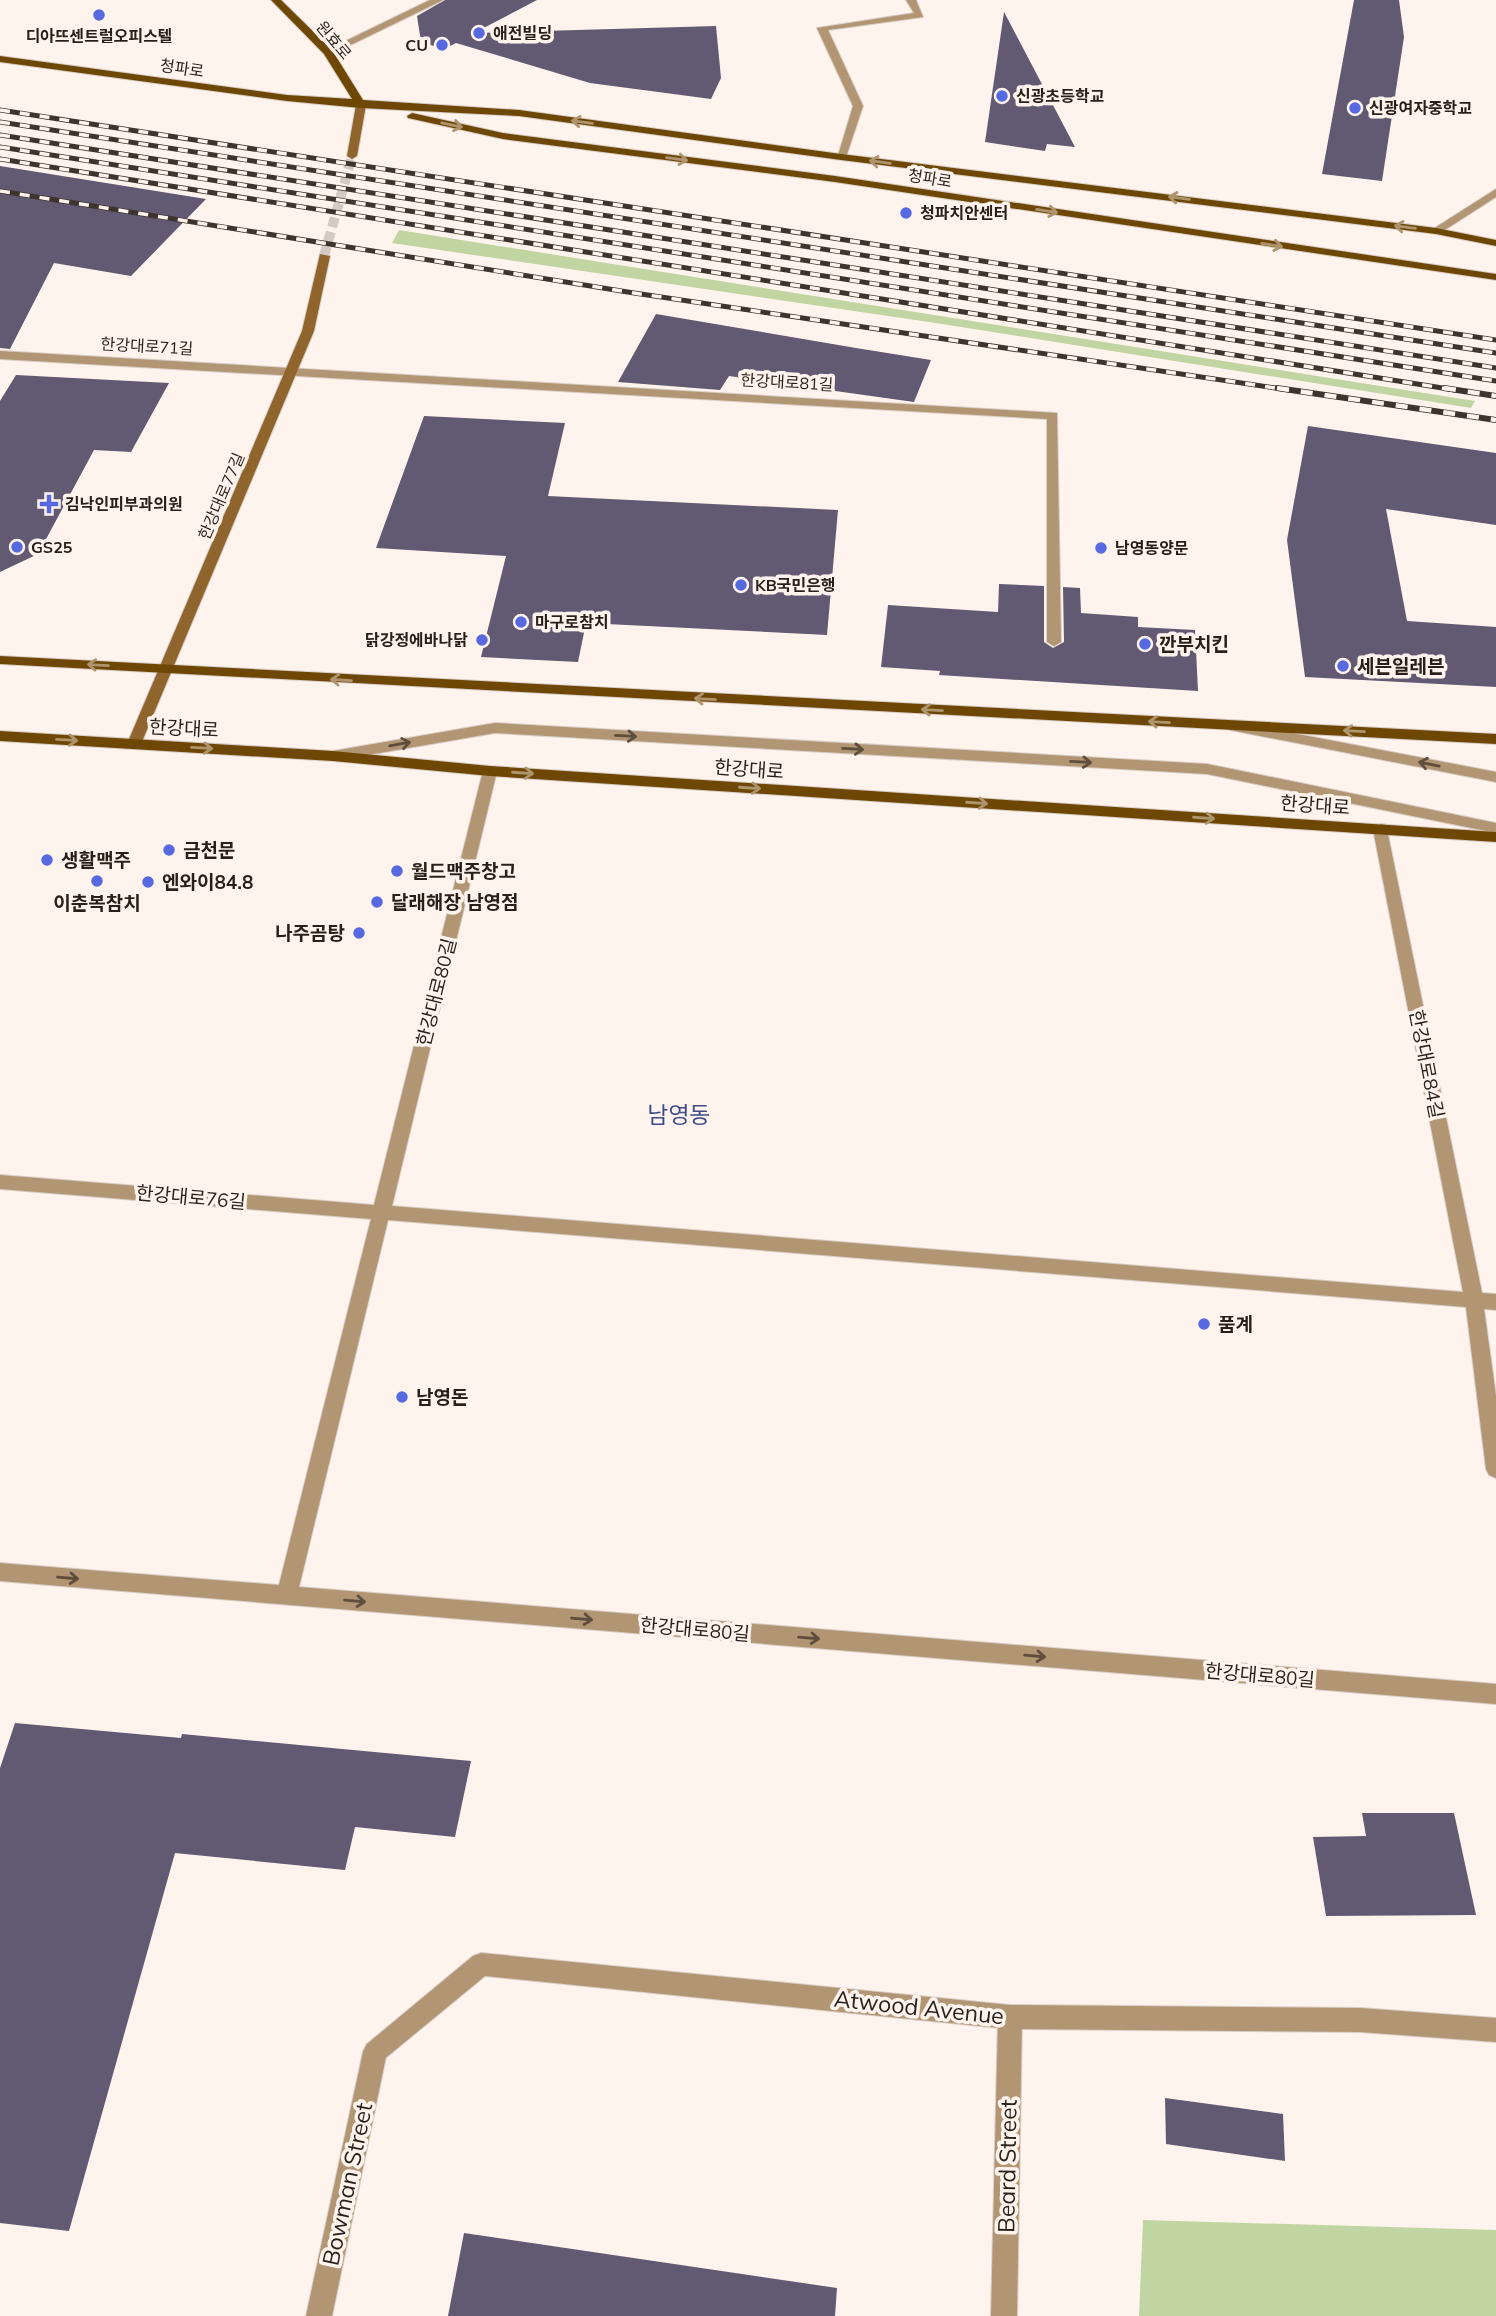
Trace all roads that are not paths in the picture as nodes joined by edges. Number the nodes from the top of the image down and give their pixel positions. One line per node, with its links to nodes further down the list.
1 (276, 0): 4 (main road, 원효로)
2 (438, 0): 4 (street)
3 (911, 0): 8 (street)
4 (328, 52): 6 (main road, 원효로)
5 (0, 59): 6 (main road, 청파로)
6 (361, 105): 7 (main road); 8 (main road, 청파로, one-way to 6); 13 (main road, 청파로, one-way to 13)
7 (352, 156)
8 (841, 157): 10 (main road, 청파로, one-way to 8)
9 (1496, 192): 10 (street)
10 (1436, 230): 11 (main road, 청파로)
11 (1496, 243)
12 (324, 256): 15 (main road, 한강대로77길)
13 (1496, 277)
14 (0, 355): 15 (street, 한강대로71길)
15 (292, 370): 16 (street, 한강대로81길); 18 (main road, 한강대로77길)
16 (1054, 642)
17 (0, 660): 18 (main road, one-way to 17)
18 (166, 669): 19 (main road, one-way to 18); 22 (main road, 한강대로77길)
19 (1227, 725): 21 (main road, one-way to 19); 25 (street, one-way to 19)
20 (0, 736): 22 (main road, 한강대로, one-way to 22)
21 (1496, 739)
22 (134, 744): 23 (main road, 한강대로, one-way to 23)
23 (333, 756): 24 (main road, 한강대로); 26 (street, one-way to 26)
24 (489, 771): 27 (main road, 한강대로, one-way to 27); 30 (street, 한강대로80길)
25 (1496, 778)
26 (1496, 828)
27 (1381, 829): 28 (main road, 한강대로); 31 (street, 한강대로84길)
28 (1496, 837)
29 (0, 1182): 30 (street, 한강대로76길)
30 (382, 1212): 31 (street); 35 (street, 한강대로80길)
31 (1474, 1300): 32 (street); 33 (street, 한강대로84길)
32 (1496, 1302)
33 (1496, 1469)
34 (0, 1572): 35 (street, one-way to 35)
35 (287, 1595): 36 (street, 한강대로80길, one-way to 36)
36 (1496, 1694)
37 (1010, 2017): 38 (street, Atwood Avenue); 39 (street, Atwood Avenue); 41 (street, Beard Street)
38 (1496, 2030)
39 (375, 2052): 40 (street, Bowman Street)
40 (319, 2316)
41 (1004, 2316)

